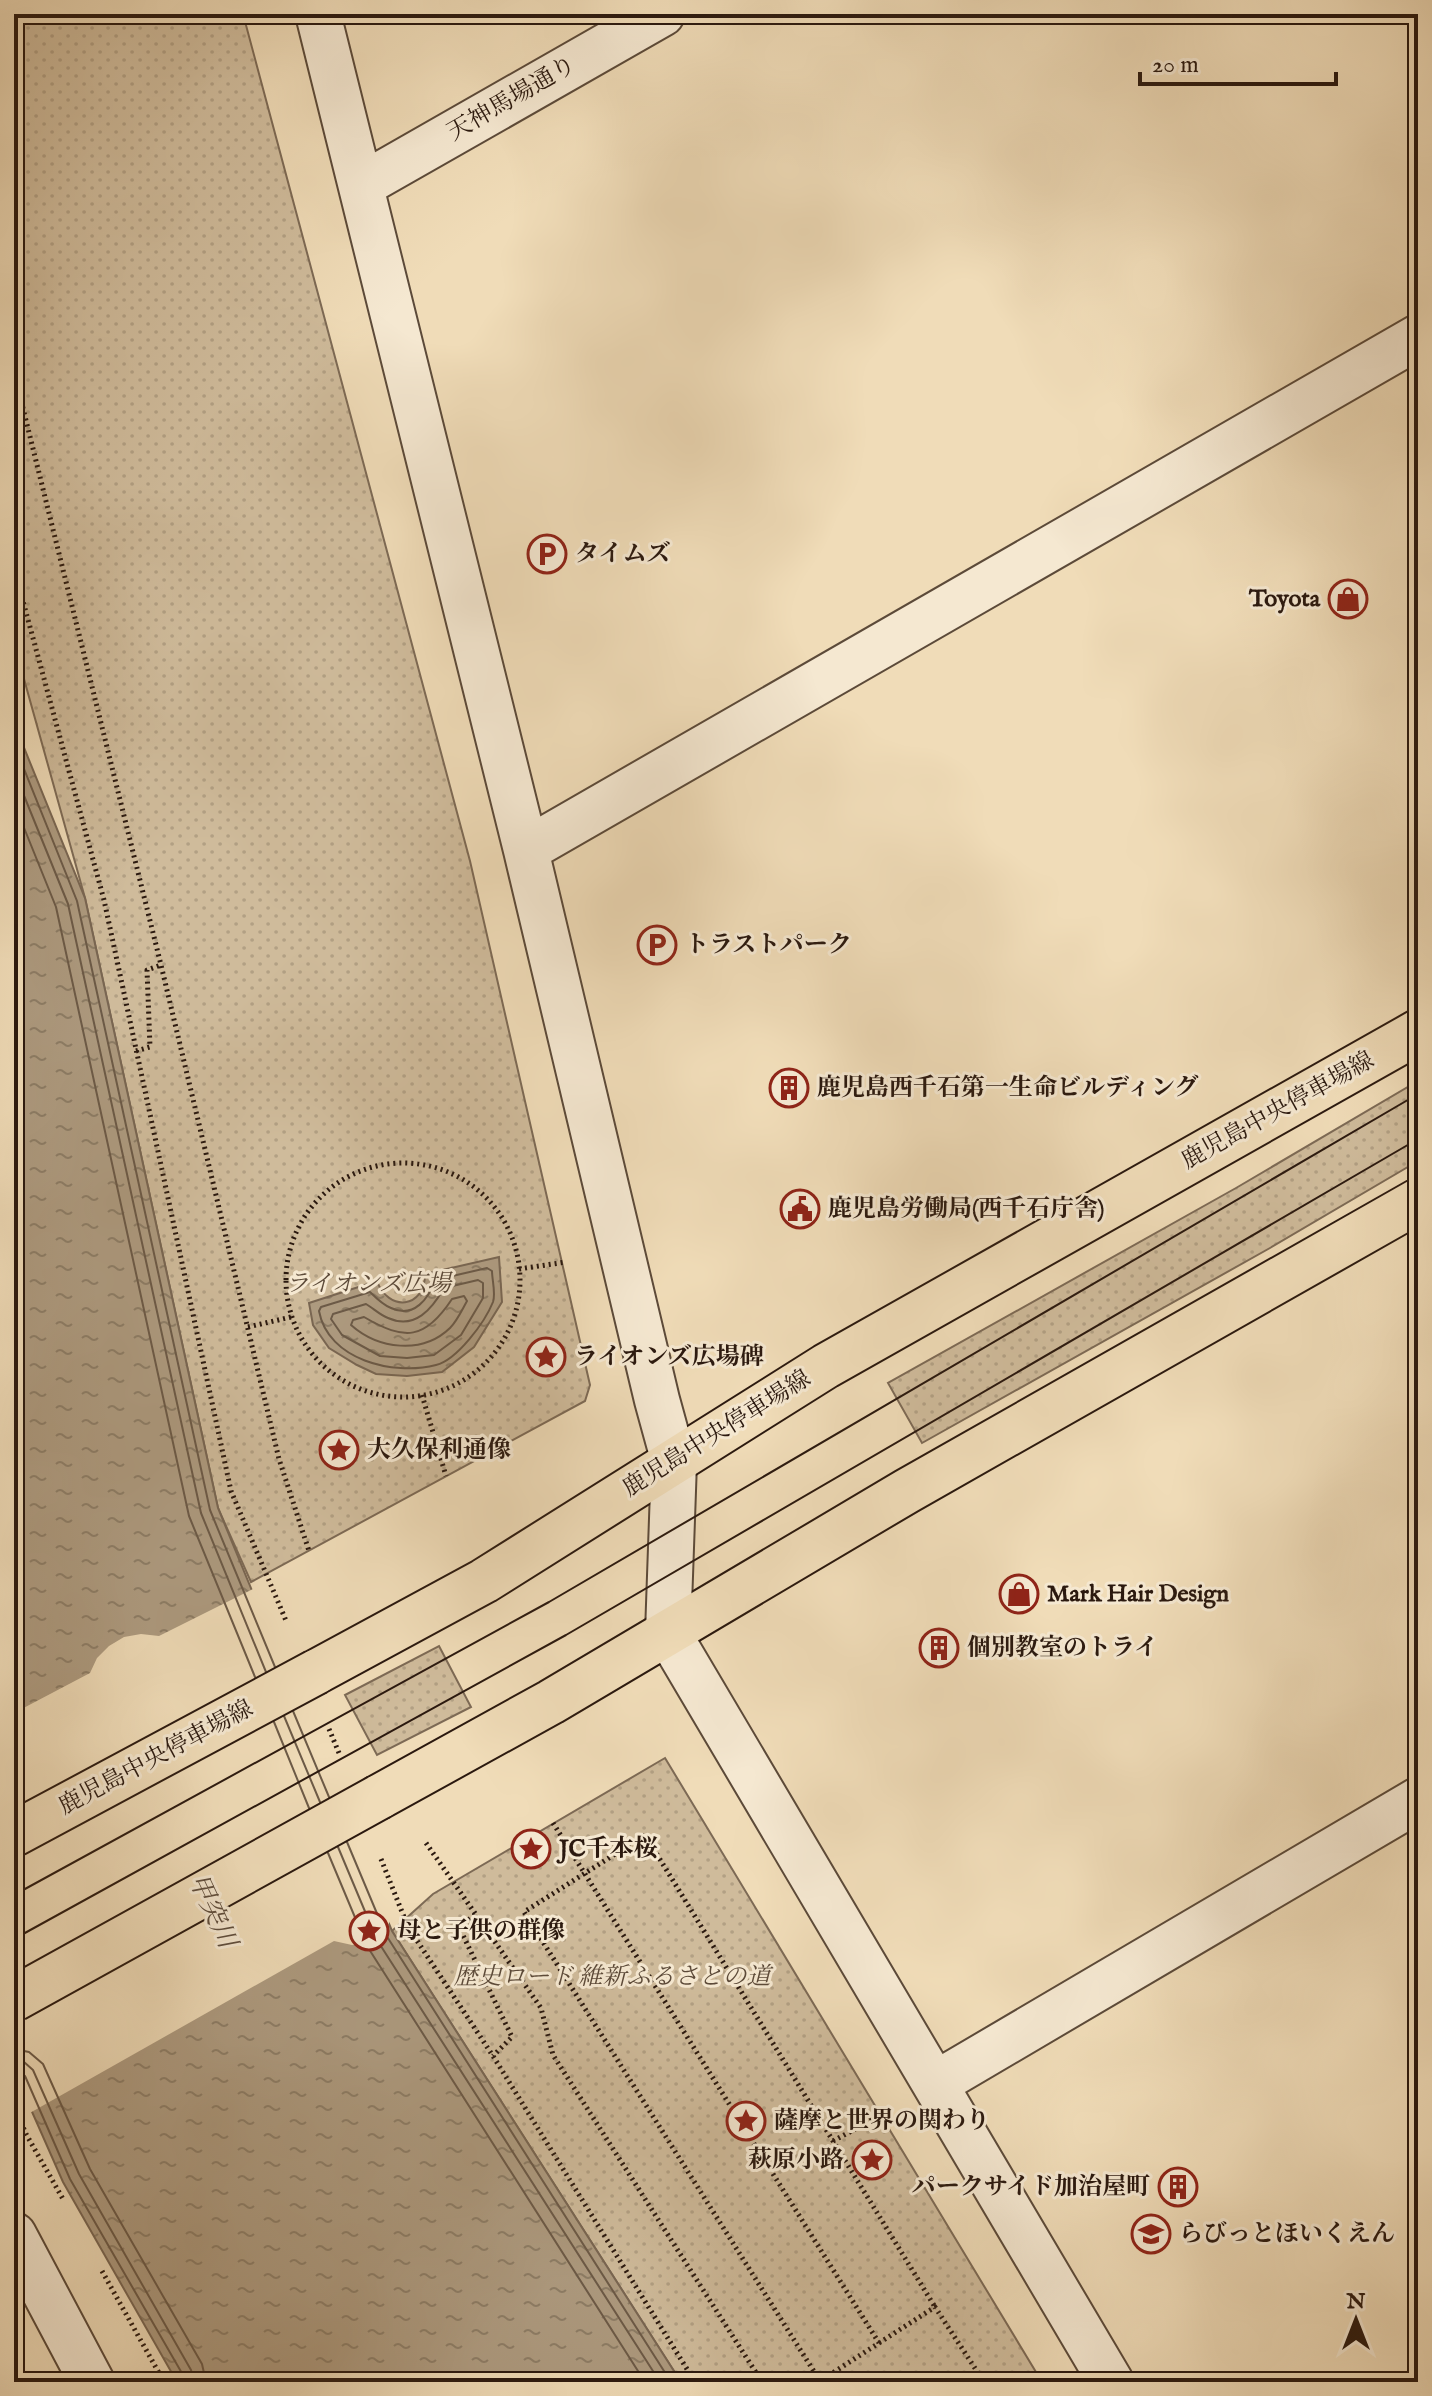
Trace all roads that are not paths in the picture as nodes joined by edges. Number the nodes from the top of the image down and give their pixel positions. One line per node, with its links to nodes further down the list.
1 (318, 14): 3 (street)
2 (662, 14): 3 (street, 天神馬場通り)
3 (362, 185): 5 (street)
4 (1418, 337): 5 (street)
5 (526, 850): 8 (street)
6 (1418, 1032): 8 (main road, 鹿児島中央停車場線)
7 (1418, 1201): 9 (main road)
8 (674, 1462): 9 (street); 11 (main road, 鹿児島中央停車場線, bridge)
9 (668, 1633): 12 (main road, bridge); 13 (street)
10 (1418, 1800): 13 (street)
11 (14, 1834)
12 (14, 1999)
13 (935, 2084): 16 (street)
14 (14, 2235): 15 (street)
15 (92, 2382)
16 (1111, 2382)

